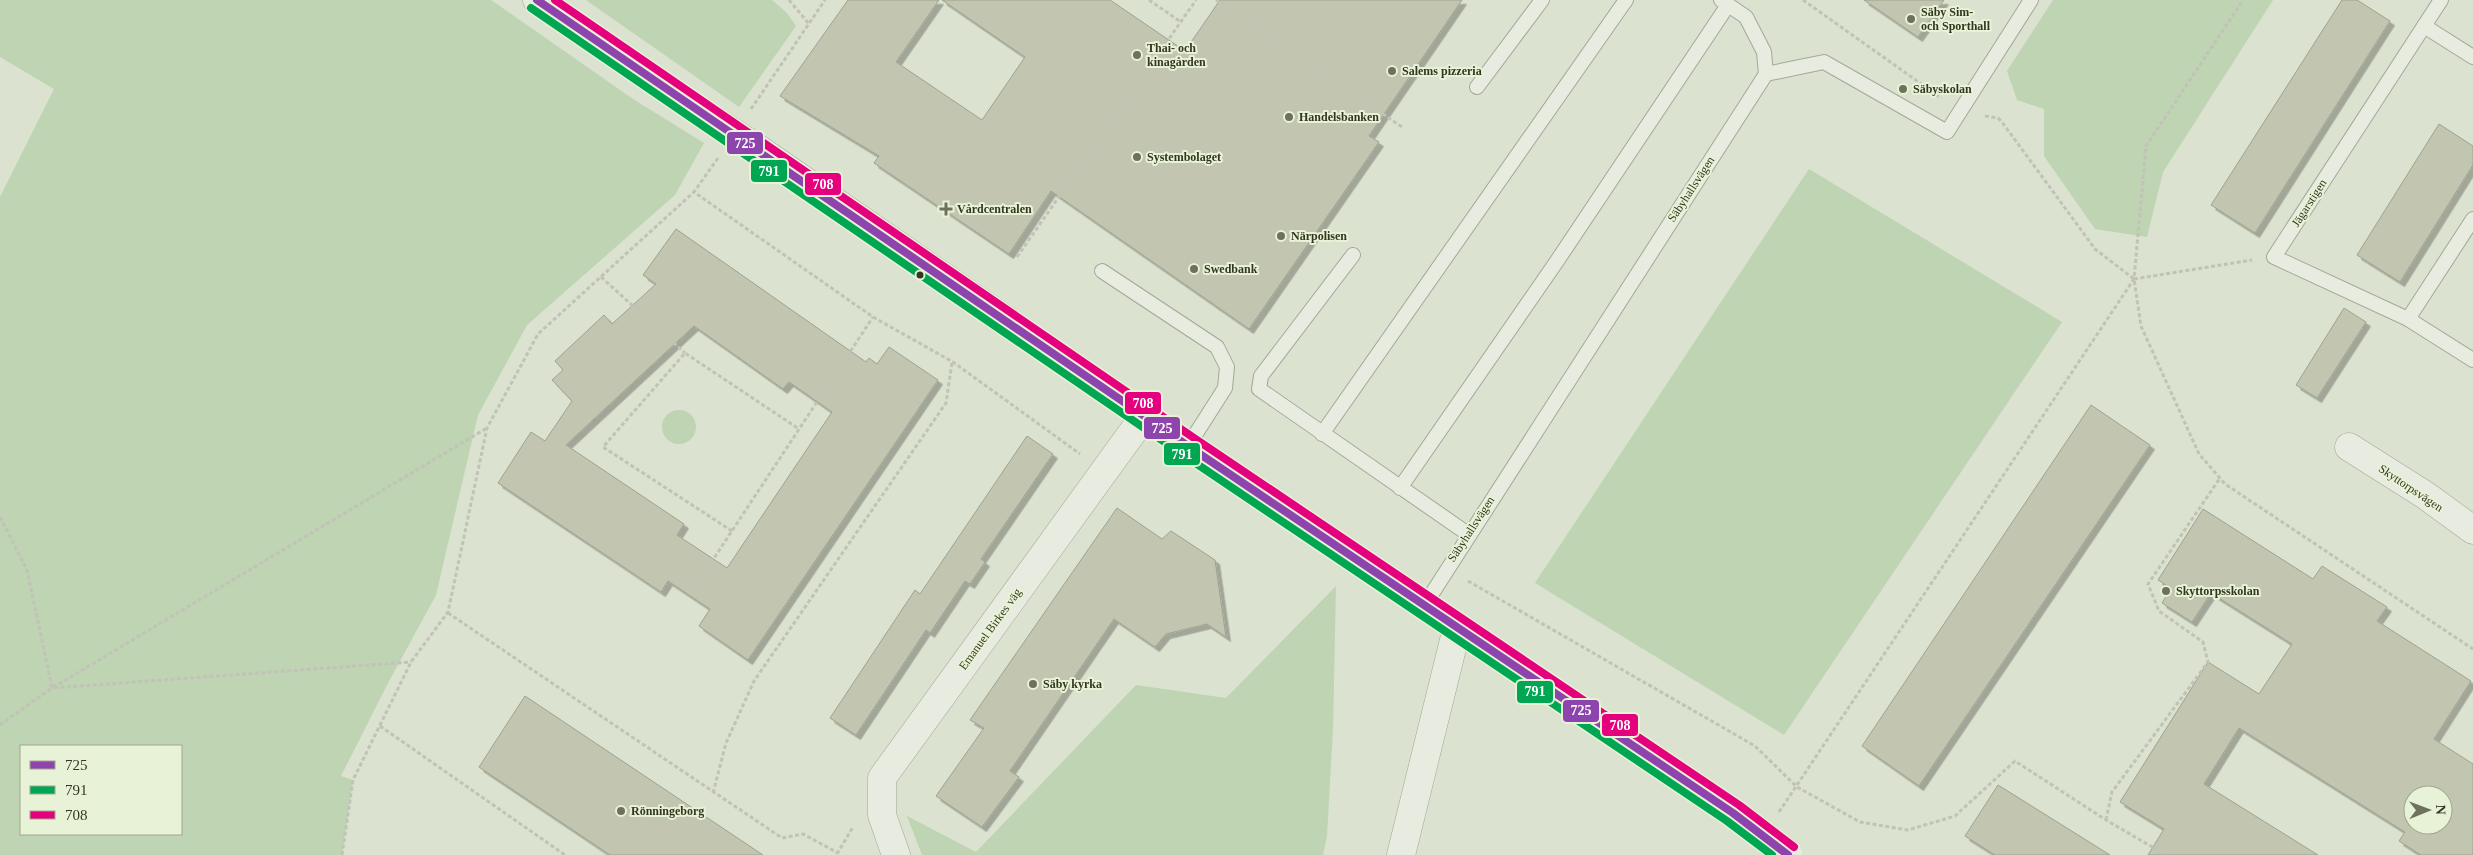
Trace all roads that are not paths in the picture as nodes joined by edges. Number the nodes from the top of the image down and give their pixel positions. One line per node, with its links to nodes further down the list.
1 (537, 0): 16 (street, bridge)
2 (1542, 0): 10 (lane)
3 (1626, 0): 17 (lane)
4 (2031, 0): 9 (lane)
5 (2441, 0): 7 (lane, Jägarstigen)
6 (1725, 2): 9 (lane); 20 (lane)
7 (2424, 26): 8 (lane); 14 (lane, Jägarstigen)
8 (2473, 58)
9 (1766, 74): 22 (lane, Säbyhallsvägen)
10 (1477, 88)
11 (2473, 219): 14 (lane)
12 (1353, 254): 17 (lane)
13 (1102, 271): 18 (lane)
14 (2408, 319): 15 (lane)
15 (2473, 360)
16 (1145, 415): 18 (street); 25 (street, Emanuel Birkes väg)
17 (1322, 434): 20 (lane)
18 (1188, 446): 23 (street)
19 (2349, 447): 21 (street, Skyttorpsvägen)
20 (1400, 488): 22 (lane)
21 (2473, 530)
22 (1468, 534): 23 (lane, Säbyhallsvägen)
23 (1424, 606): 24 (street)
24 (1457, 628): 26 (street); 27 (street, bridge)
25 (896, 855)
26 (1401, 855)
27 (1788, 855)

